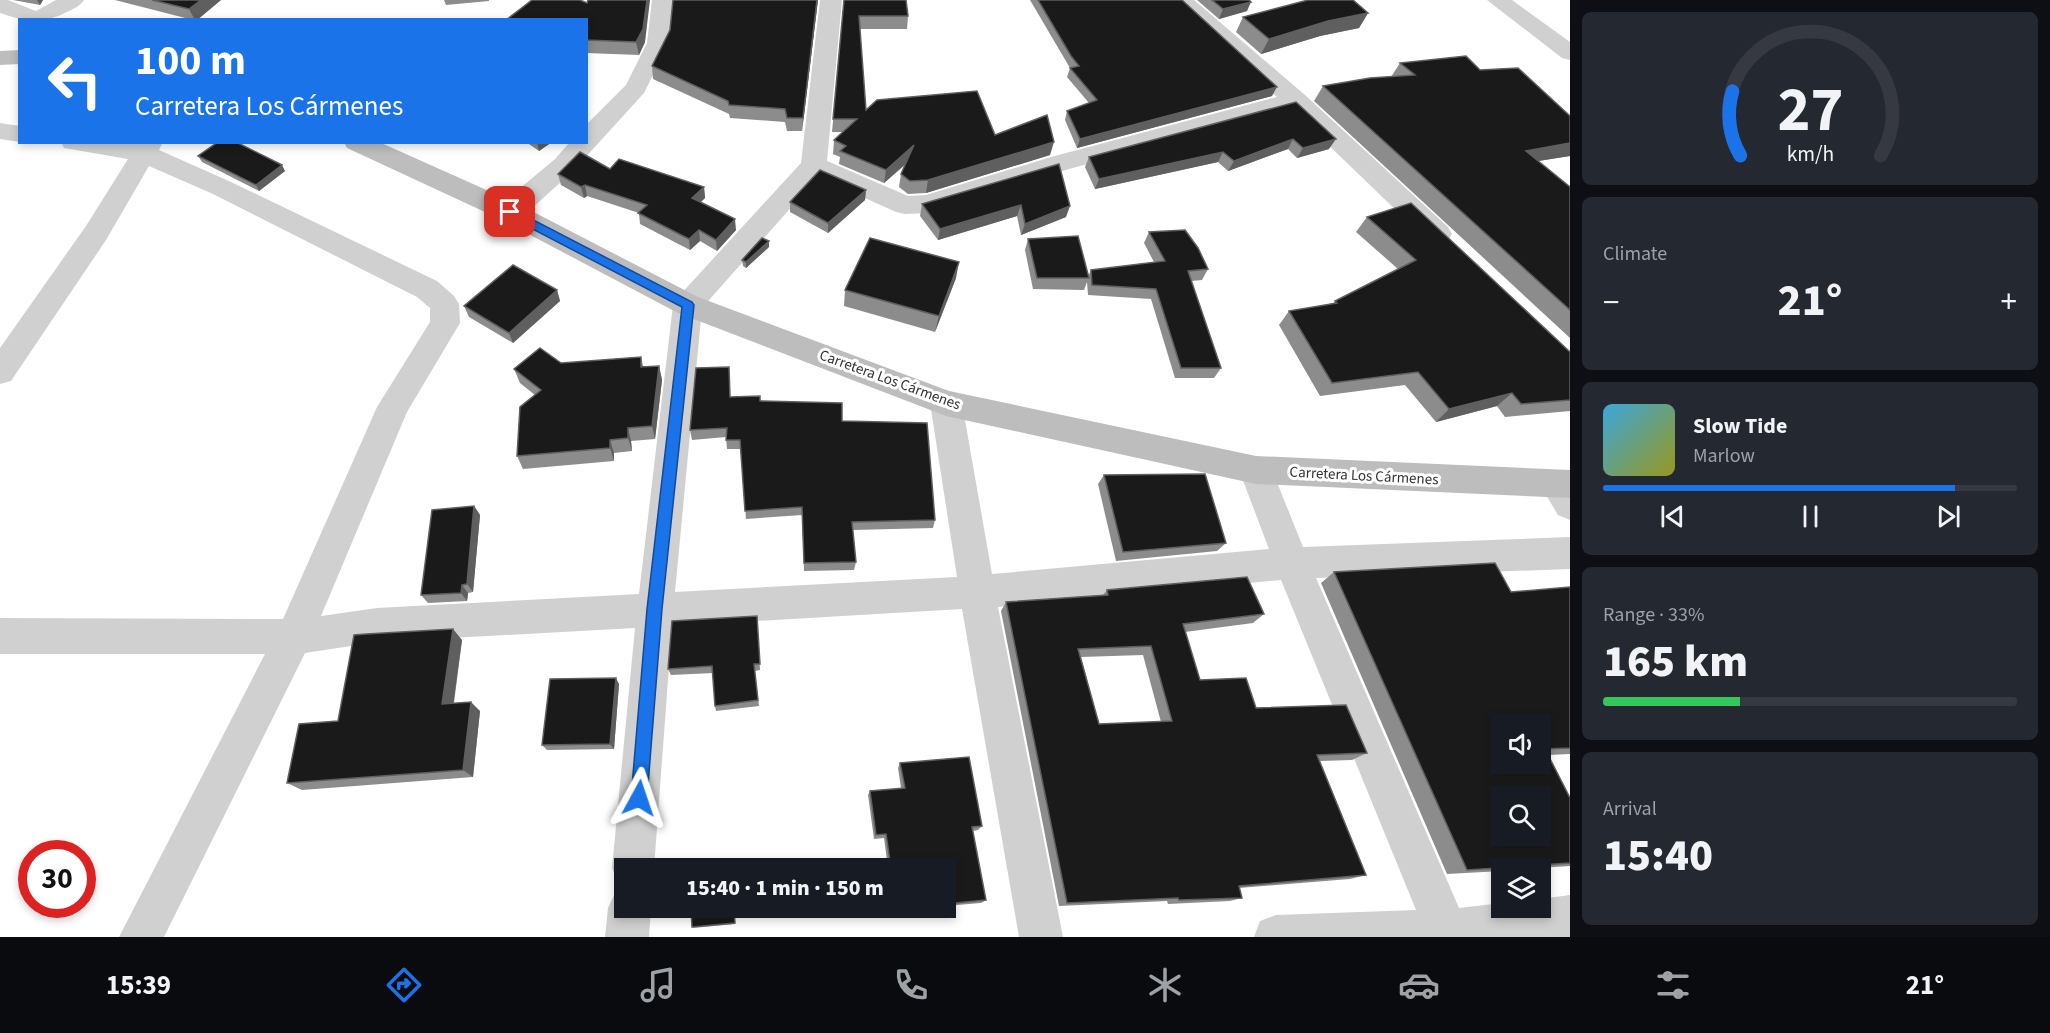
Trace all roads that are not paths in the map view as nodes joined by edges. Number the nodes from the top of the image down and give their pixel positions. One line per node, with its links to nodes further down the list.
1 (73, 0): 8 (street)
2 (663, 0): 15 (street)
3 (831, 0): 20 (street)
4 (1181, 0): 12 (street)
5 (1498, 0): 9 (street)
6 (0, 5): 7 (street)
7 (37, 18)
8 (42, 18)
9 (1570, 53)
10 (18, 57): 11 (main road)
11 (0, 58)
12 (1296, 100): 20 (street); 22 (street)
13 (0, 131): 14 (street)
14 (18, 134)
15 (588, 140)
16 (98, 144): 19 (street)
17 (360, 144): 21 (main road, Carretera Los Cármenes)
18 (584, 144): 21 (street)
19 (147, 148): 24 (street); 33 (street)
20 (814, 165): 23 (street)
21 (510, 212): 23 (main road, Carretera Los Cármenes)
22 (1459, 254)
23 (688, 305): 25 (main road, Carretera Los Cármenes); 31 (street)
24 (0, 372)
25 (946, 403): 26 (main road, Carretera Los Cármenes); 30 (street)
26 (1256, 471): 27 (main road, Carretera Los Cármenes); 29 (street)
27 (1566, 491)
28 (1570, 553): 29 (street)
29 (1292, 563): 30 (street); 37 (street)
30 (977, 592): 31 (street); 40 (street)
31 (655, 609): 33 (street); 34 (street)
32 (0, 636): 33 (street)
33 (294, 637): 38 (street)
34 (634, 858)
35 (1570, 917): 37 (street)
36 (629, 918): 39 (street)
37 (1448, 934): 41 (street)
38 (141, 937)
39 (627, 937)
40 (1041, 937)
41 (1276, 937)

